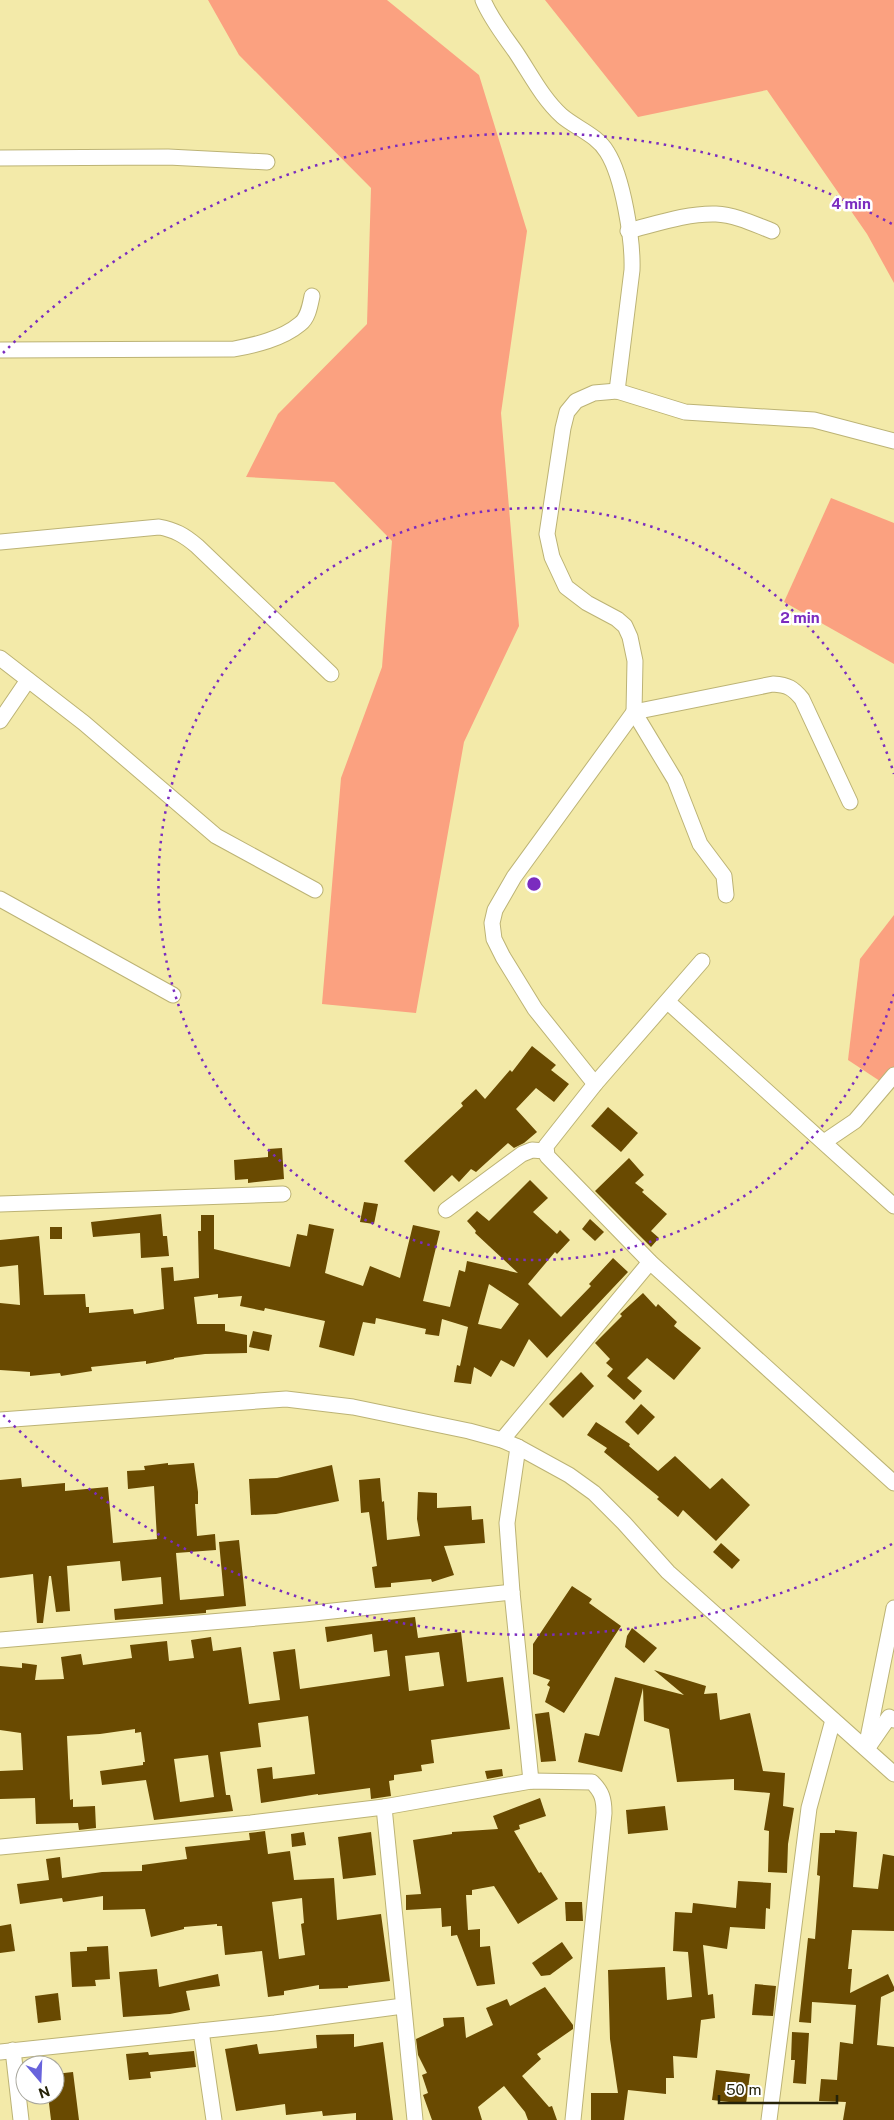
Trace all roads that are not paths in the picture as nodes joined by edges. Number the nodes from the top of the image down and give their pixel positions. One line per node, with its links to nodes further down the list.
1 (483, 0): 4 (street)
2 (0, 158): 3 (street)
3 (267, 162)
4 (628, 231): 5 (street); 8 (street)
5 (772, 231)
6 (312, 296): 7 (street)
7 (0, 350)
8 (617, 391): 9 (street); 14 (street)
9 (894, 441)
10 (0, 542): 12 (street)
11 (0, 658): 13 (street)
12 (331, 674)
13 (28, 680): 15 (street); 17 (street)
14 (634, 712): 16 (street); 18 (street); 24 (street)
15 (0, 721)
16 (850, 802)
17 (315, 890)
18 (726, 895)
19 (0, 899): 21 (street)
20 (702, 962): 22 (street)
21 (173, 995)
22 (668, 1002): 24 (street); 25 (street)
23 (894, 1075): 25 (street)
24 (595, 1084): 26 (street)
25 (824, 1142): 29 (street)
26 (546, 1151): 30 (street); 31 (street)
27 (283, 1194): 28 (street)
28 (0, 1204)
29 (894, 1206)
30 (446, 1210)
31 (650, 1262): 33 (street); 35 (street)
32 (0, 1420): 33 (street)
33 (502, 1440): 34 (street)
34 (518, 1447): 36 (street); 40 (street)
35 (894, 1483)
36 (512, 1592): 38 (street); 43 (street)
37 (894, 1608): 41 (street)
38 (0, 1640)
39 (892, 1717): 41 (street)
40 (833, 1720): 41 (street); 53 (street)
41 (867, 1749): 42 (street)
42 (894, 1774)
43 (531, 1781): 44 (street); 52 (street)
44 (384, 1808): 45 (street); 46 (street)
45 (0, 1847)
46 (403, 2006): 47 (street); 51 (street)
47 (201, 2031): 48 (street); 50 (street)
48 (7, 2051): 49 (street)
49 (21, 2120)
50 (214, 2120)
51 (415, 2120)
52 (574, 2120)
53 (769, 2120)

